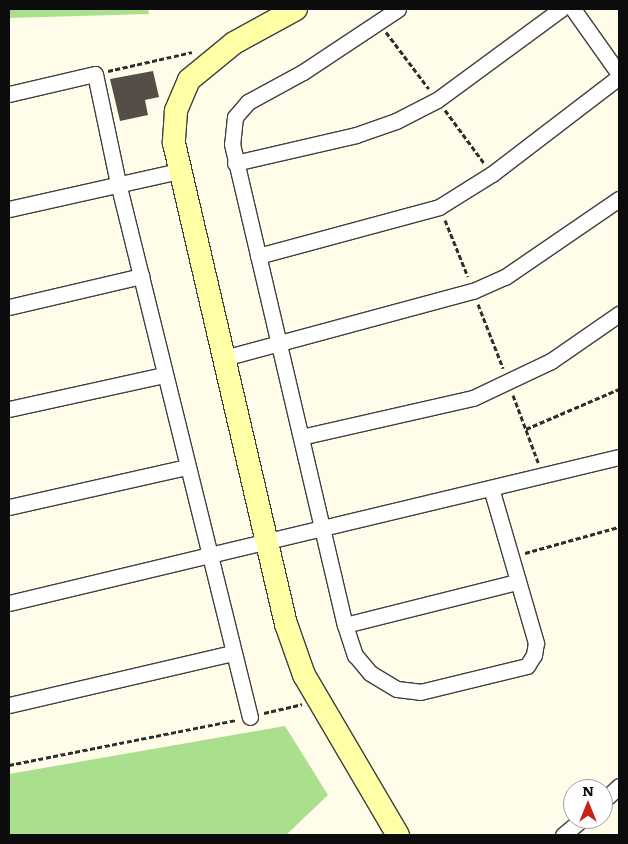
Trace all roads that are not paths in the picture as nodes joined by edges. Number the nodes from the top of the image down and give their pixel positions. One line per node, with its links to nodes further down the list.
1 (296, 9): 8 (street)
2 (398, 9): 7 (street)
3 (561, 9): 7 (street)
4 (573, 9): 5 (street)
5 (619, 75): 12 (street)
6 (9, 94): 9 (street)
7 (235, 163): 12 (street)
8 (179, 171): 9 (street); 17 (street)
9 (118, 183): 11 (street); 13 (street)
10 (619, 199): 16 (street)
11 (9, 210)
12 (258, 256): 16 (street)
13 (141, 276): 14 (street); 18 (street)
14 (9, 307)
15 (619, 314): 20 (street)
16 (279, 345): 17 (street); 20 (street)
17 (224, 358): 26 (street)
18 (164, 375): 19 (street); 22 (street)
19 (9, 410)
20 (301, 437): 25 (street)
21 (619, 457): 23 (street)
22 (187, 467): 24 (street); 27 (street)
23 (491, 488): 25 (street); 28 (street)
24 (9, 507)
25 (324, 528): 26 (street); 30 (street)
26 (267, 542): 27 (street); 34 (street)
27 (208, 556): 29 (street); 31 (street)
28 (516, 582): 30 (street); 30 (street)
29 (9, 603)
30 (345, 626)
31 (232, 653): 32 (street); 33 (street)
32 (9, 704)
33 (250, 717)
34 (398, 835)

